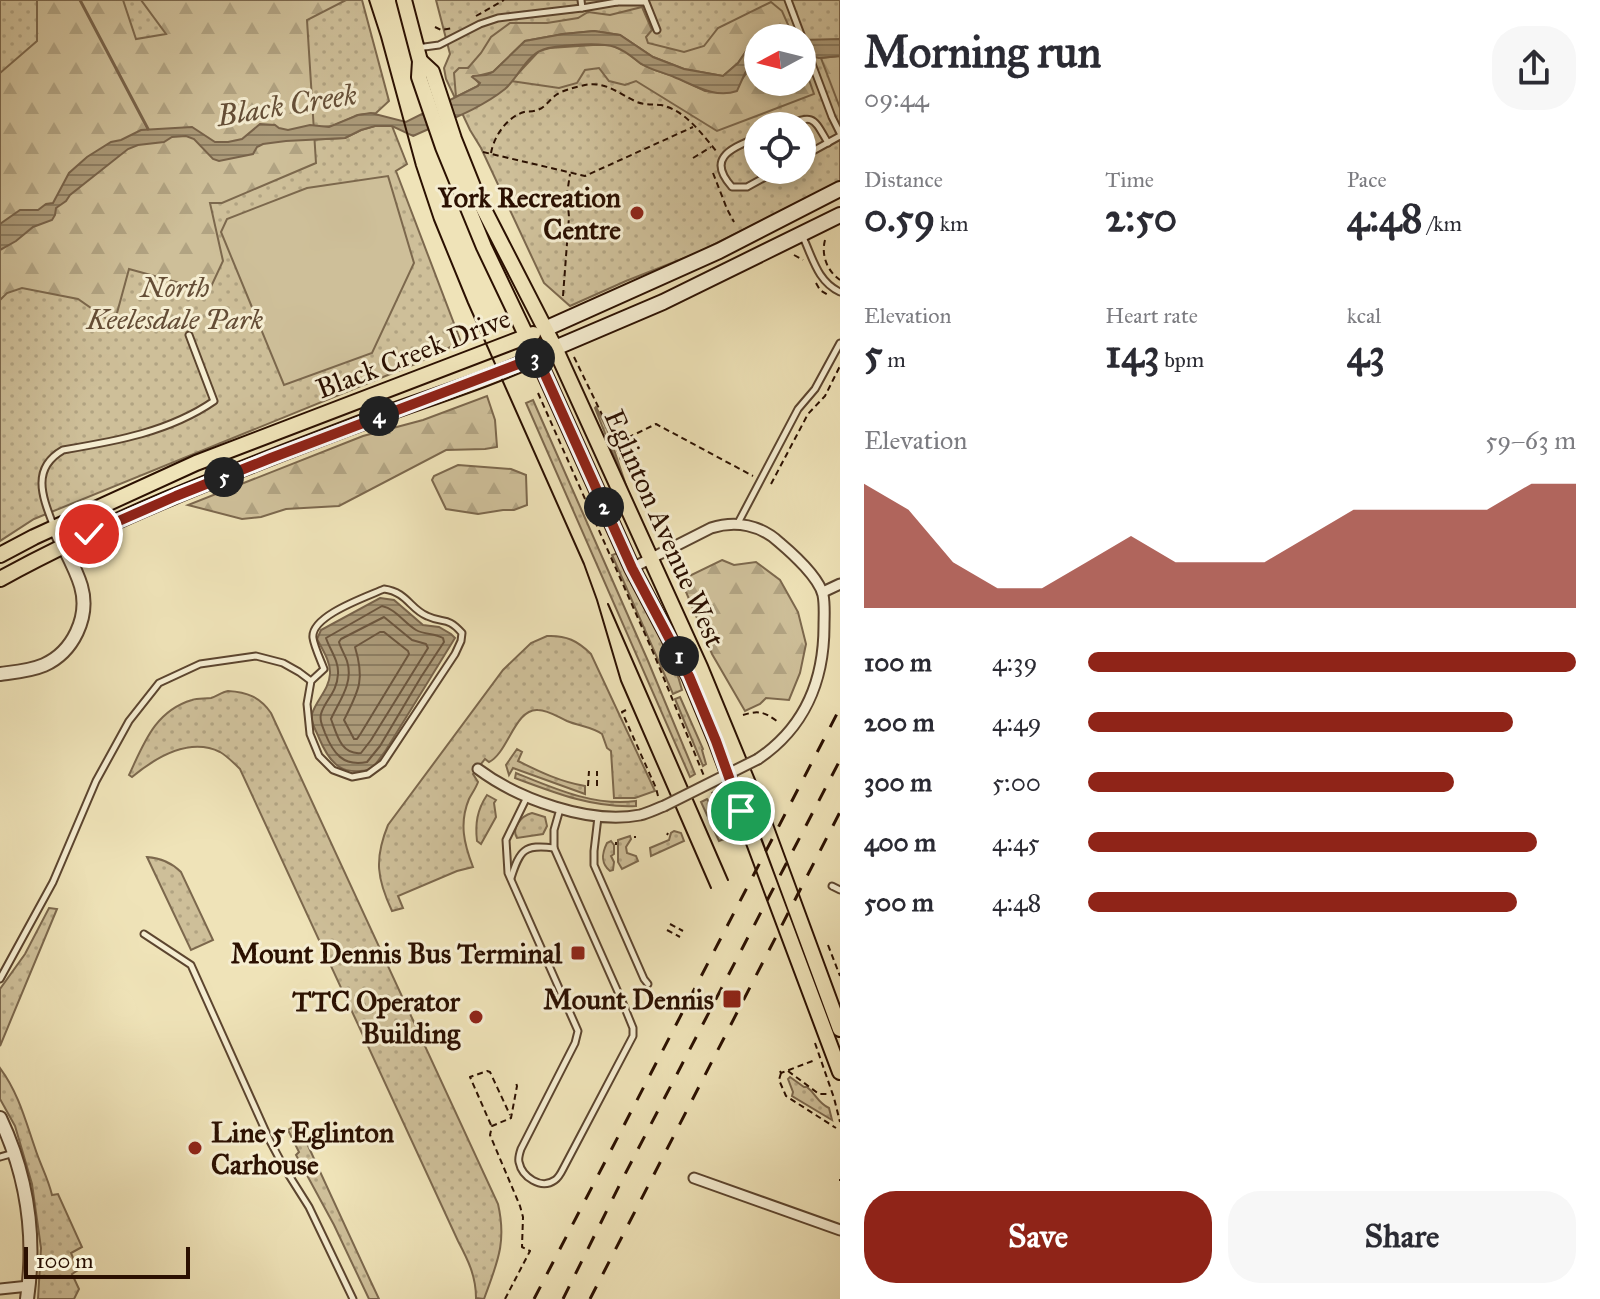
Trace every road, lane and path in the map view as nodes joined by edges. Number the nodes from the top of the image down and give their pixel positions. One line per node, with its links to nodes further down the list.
1 (404, 0): 12 (main road, Eglinton Avenue West)
2 (504, 0): 8 (path)
3 (581, 0): 7 (lane)
4 (788, 0): 15 (lane)
5 (616, 1): 6 (lane); 7 (lane)
6 (645, 1): 11 (lane)
7 (582, 8): 12 (lane)
8 (473, 18)
9 (461, 24): 10 (path)
10 (435, 27)
11 (657, 30)
12 (418, 55): 16 (main road, Eglinton Avenue West)
13 (816, 124): 18 (lane)
14 (695, 126): 19 (path); 23 (path); 25 (path)
15 (840, 134): 18 (lane)
16 (448, 143): 36 (main road, Eglinton Avenue West); 38 (main road, Eglinton Avenue West)
17 (744, 143): 26 (lane)
18 (828, 143): 20 (lane)
19 (712, 146): 22 (path); 24 (path)
20 (816, 149)
21 (483, 152): 23 (path)
22 (717, 152)
23 (491, 153): 25 (path)
24 (693, 158)
25 (570, 173): 35 (path)
26 (750, 184)
27 (840, 189): 36 (main road, Black Creek Drive)
28 (727, 209): 30 (path)
29 (840, 215): 31 (main road, Black Creek Drive)
30 (734, 222)
31 (802, 234): 34 (lane); 40 (main road, Black Creek Drive)
32 (825, 240): 33 (path)
33 (840, 280)
34 (840, 292)
35 (563, 296)
36 (545, 329): 38 (main road, Black Creek Drive); 40 (main road, Eglinton Avenue West)
37 (189, 335): 48 (lane)
38 (527, 337): 41 (main road, Eglinton Avenue West); 48 (main road, Black Creek Drive)
39 (840, 343): 47 (lane)
40 (555, 348): 41 (main road, Black Creek Drive); 51 (main road, Eglinton Avenue West)
41 (537, 357): 49 (main road, Black Creek Drive); 52 (main road, Eglinton Avenue West)
42 (840, 366): 46 (path)
43 (534, 383): 64 (path)
44 (619, 442): 45 (path)
45 (753, 476)
46 (771, 484)
47 (738, 524): 51 (street); 55 (street)
48 (55, 528): 49 (street); 50 (main road, Black Creek Drive)
49 (62, 546): 53 (main road, Black Creek Drive); 56 (street)
50 (0, 555)
51 (651, 558): 52 (street); 86 (main road, Eglinton Avenue West)
52 (632, 568): 90 (main road, Eglinton Avenue West)
53 (0, 579)
54 (840, 584): 55 (street)
55 (823, 592): 71 (street, bridge)
56 (0, 674)
57 (311, 681): 57 (lane); 84 (lane)
58 (626, 710): 69 (path)
59 (743, 715): 60 (path)
60 (778, 722)
61 (478, 769): 68 (street)
62 (589, 771): 65 (path)
63 (597, 771): 66 (path)
64 (707, 783)
65 (588, 786)
66 (597, 786)
67 (711, 790): 72 (path)
68 (527, 796): 70 (street); 74 (lane)
69 (658, 796)
70 (561, 808): 71 (street); 73 (lane)
71 (598, 817): 85 (lane)
72 (736, 831)
73 (554, 848): 74 (lane); 74 (lane)
74 (511, 879)
75 (832, 886): 76 (lane)
76 (840, 890)
77 (670, 924): 79 (path)
78 (667, 930): 81 (path)
79 (683, 931)
80 (144, 934): 104 (lane)
81 (680, 937)
82 (828, 945): 83 (path)
83 (840, 976)
84 (0, 979)
85 (648, 984)
86 (840, 1029)
87 (812, 1032): 95 (path)
88 (815, 1060): 89 (path)
89 (788, 1071): 92 (path); 97 (path)
90 (840, 1072)
91 (516, 1083): 94 (path)
92 (827, 1094)
93 (0, 1118): 98 (street)
94 (511, 1118): 96 (path); 96 (path)
95 (840, 1122)
96 (492, 1126): 105 (path)
97 (836, 1128)
98 (15, 1153): 99 (lane); 103 (street)
99 (0, 1157)
100 (694, 1178): 101 (street)
101 (840, 1230)
102 (0, 1289): 103 (street)
103 (28, 1292)
104 (353, 1299)
105 (505, 1299)

